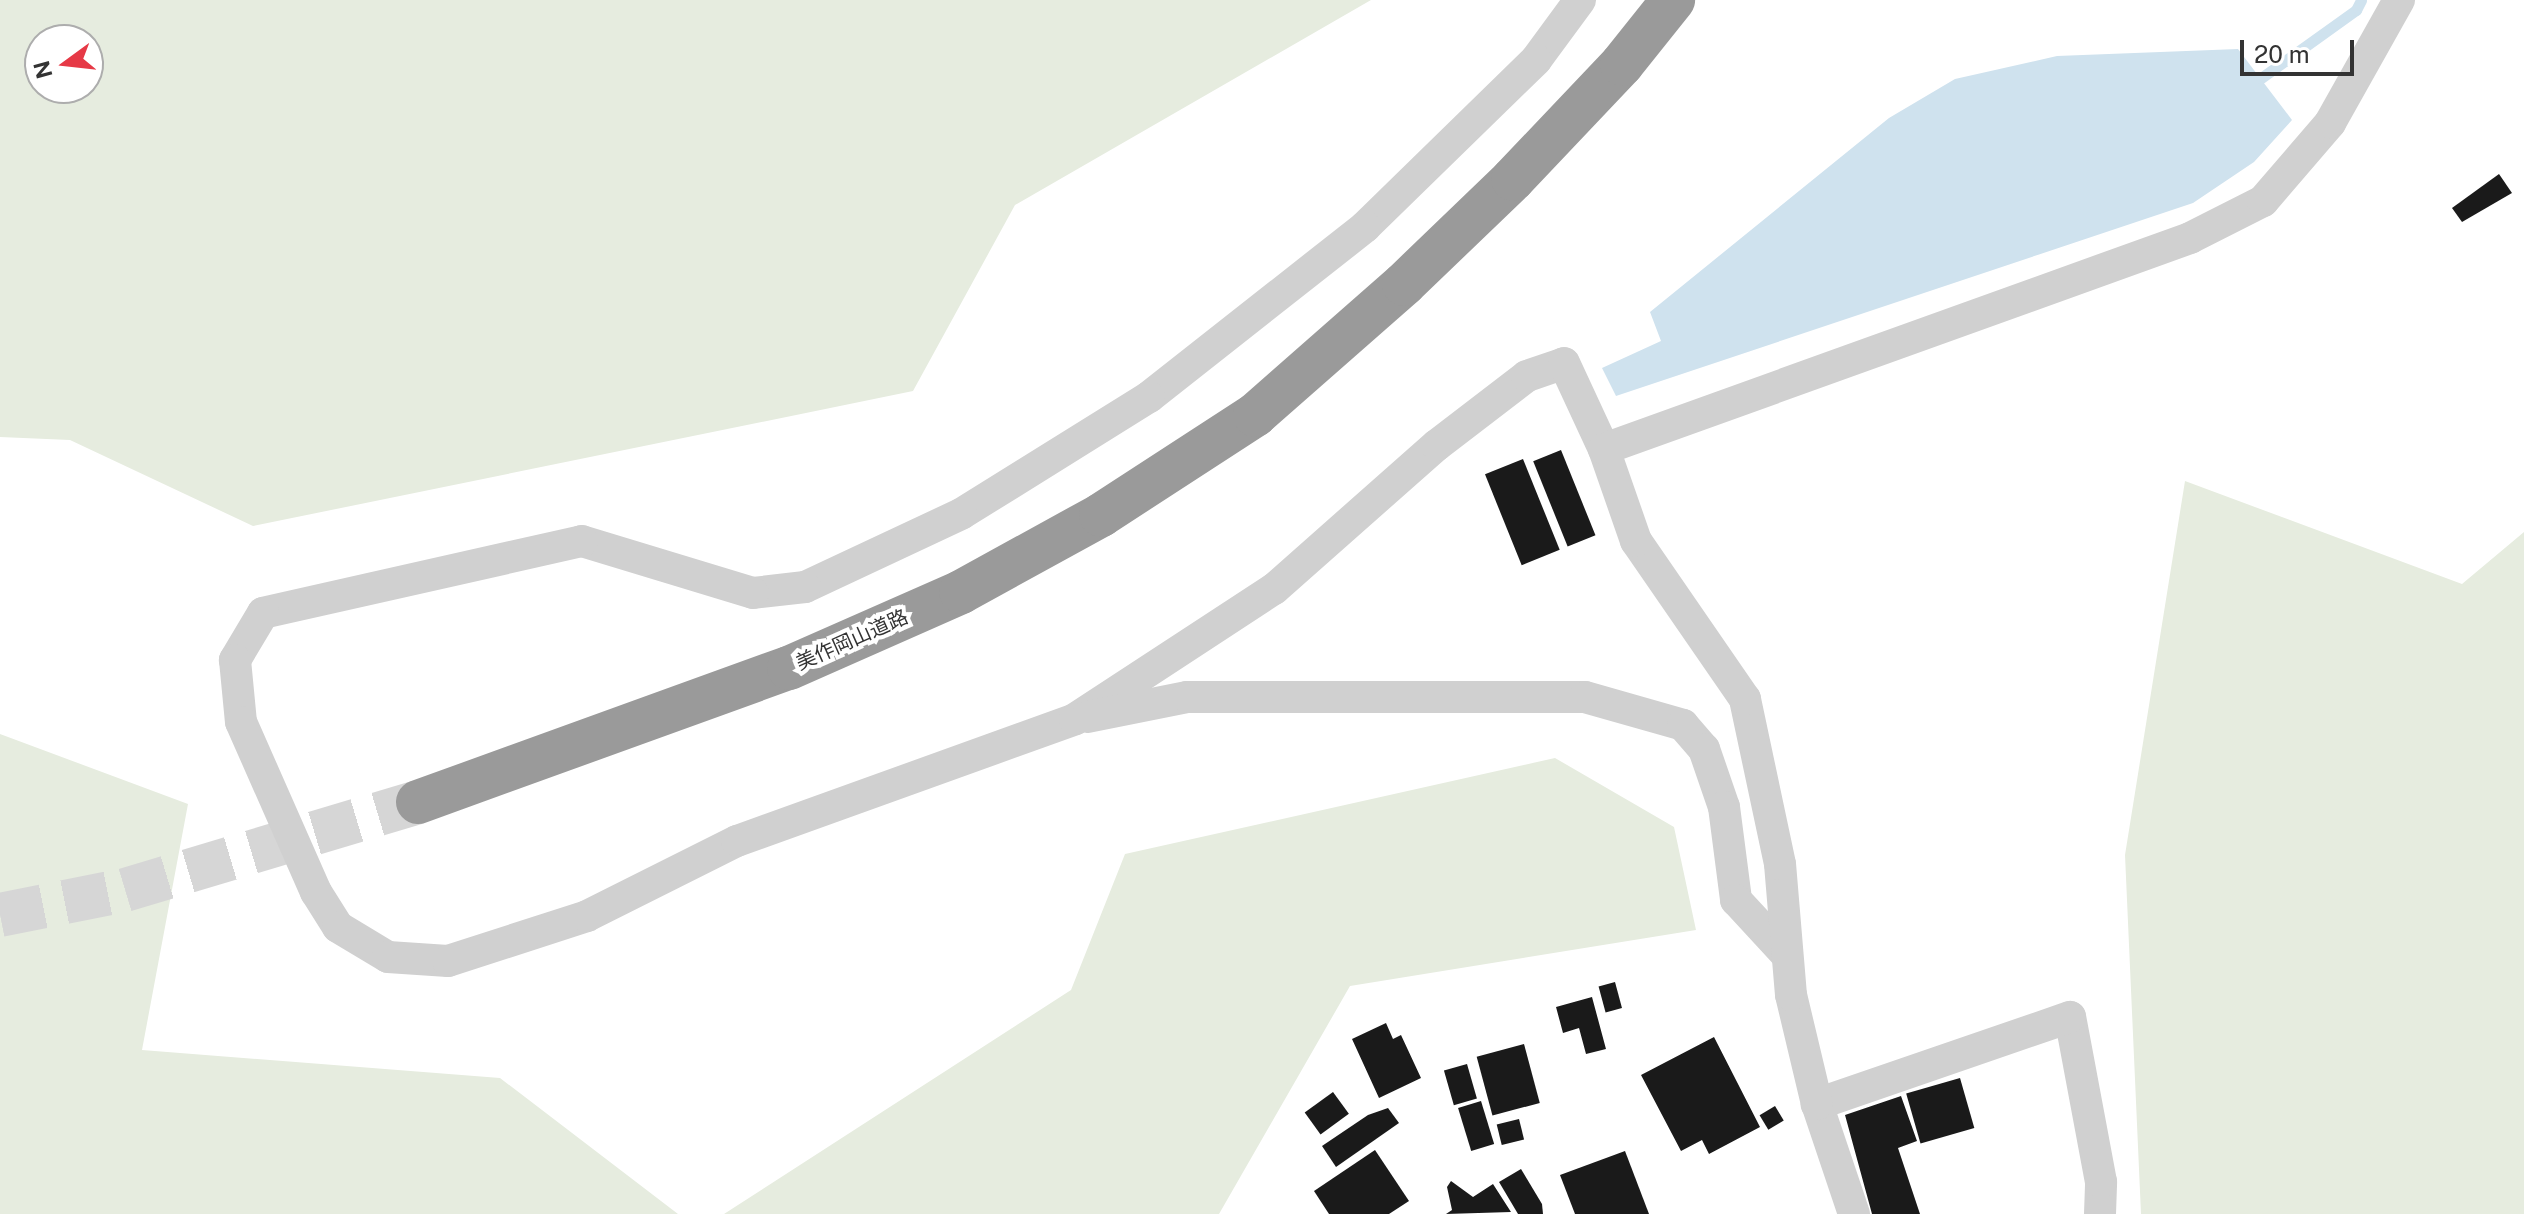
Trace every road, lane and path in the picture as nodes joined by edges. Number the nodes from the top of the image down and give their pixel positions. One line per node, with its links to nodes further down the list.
1 (1580, 0): 5 (street)
2 (1673, 0): 6 (highway, 美作岡山道路)
3 (2399, 0): 4 (street)
4 (1604, 449): 5 (street); 7 (street)
5 (1075, 719): 7 (street)
6 (418, 802)
7 (1787, 955): 8 (street)
8 (1817, 1104): 9 (street); 10 (street)
9 (1854, 1214)
10 (2100, 1214)

